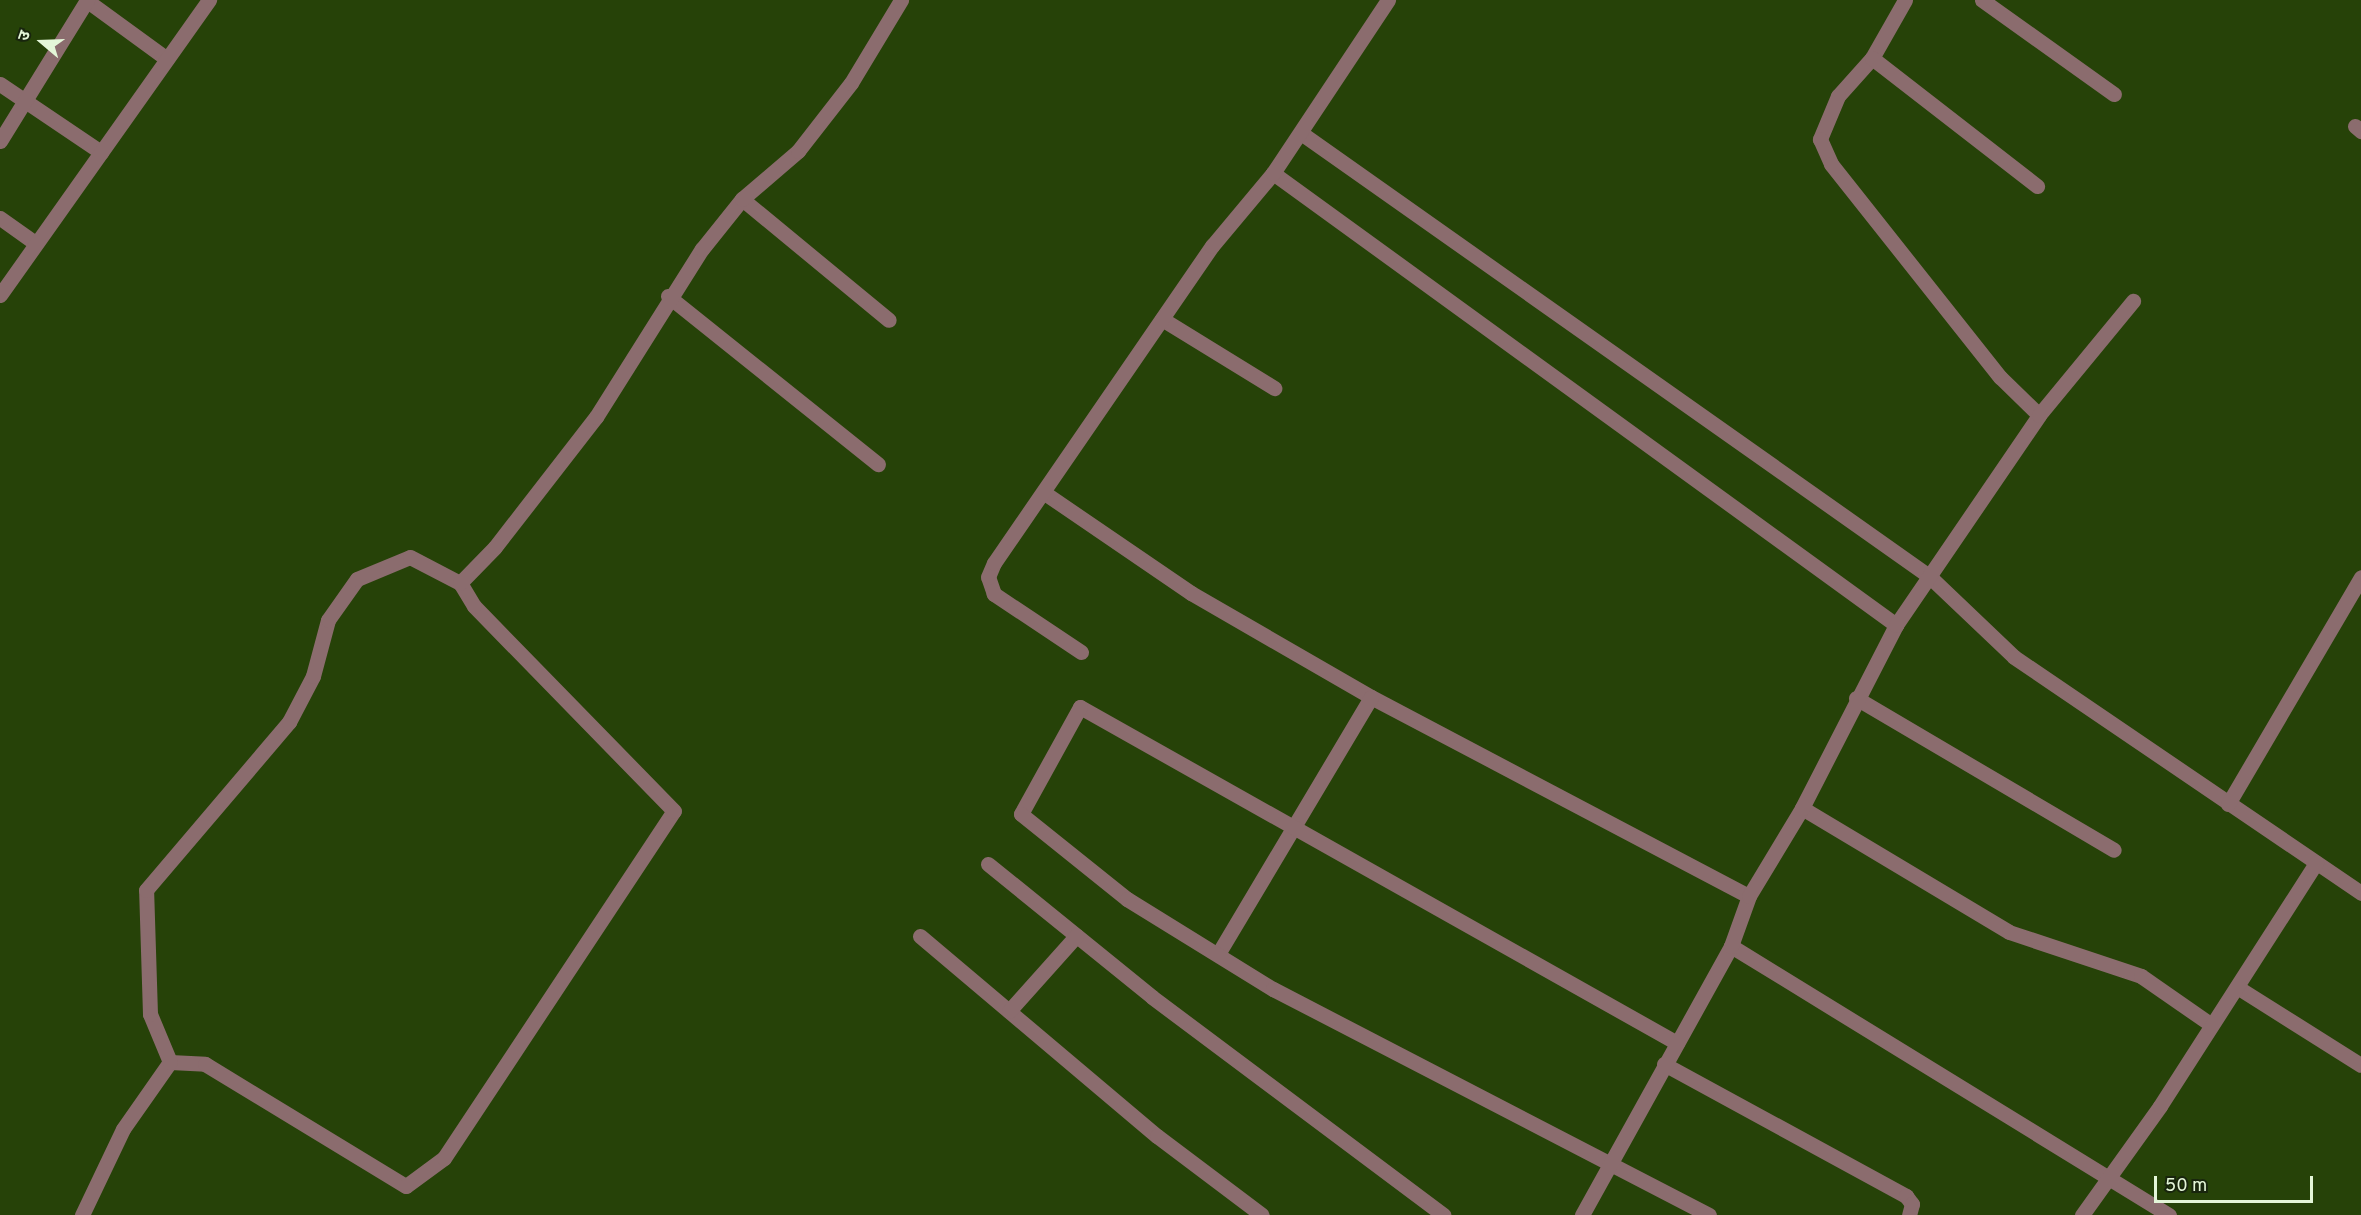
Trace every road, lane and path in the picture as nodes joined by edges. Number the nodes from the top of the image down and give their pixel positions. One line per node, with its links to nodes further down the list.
1 (86, 0): 8 (street); 11 (street)
2 (209, 0): 8 (street)
3 (901, 0): 17 (street)
4 (1388, 0): 12 (street)
5 (1905, 0): 7 (street)
6 (1982, 0): 10 (street)
7 (1872, 58): 16 (street); 26 (street)
8 (167, 59): 14 (street)
9 (0, 84): 11 (street)
10 (2114, 94)
11 (26, 103): 13 (street); 14 (street)
12 (1301, 133): 15 (street); 29 (street)
13 (0, 141)
14 (101, 152): 19 (street)
15 (1274, 173): 23 (street); 32 (street)
16 (2037, 186)
17 (742, 199): 21 (street); 24 (street)
18 (0, 218): 19 (street)
19 (35, 243): 20 (street)
20 (0, 295)
21 (668, 296): 27 (street); 31 (street)
22 (2133, 301): 26 (street)
23 (1162, 319): 25 (street); 28 (street)
24 (889, 320)
25 (1274, 388)
26 (2039, 415): 29 (street)
27 (878, 464)
28 (1046, 494): 33 (street); 34 (street)
29 (1929, 576): 32 (street); 36 (street)
30 (2361, 577): 36 (street)
31 (460, 583): 52 (street); 52 (street)
32 (1896, 625): 35 (street)
33 (1081, 652)
34 (1371, 697): 38 (street); 43 (street)
35 (1856, 698): 37 (street); 39 (street)
36 (2228, 804): 40 (street)
37 (1802, 808): 43 (street); 50 (street)
38 (1292, 830): 47 (street); 47 (street); 51 (street)
39 (2114, 849)
40 (2316, 863): 42 (street); 48 (street)
41 (988, 864): 45 (street)
42 (2361, 893)
43 (1749, 896): 46 (street)
44 (920, 936): 49 (street)
45 (1076, 936): 49 (street); 59 (street)
46 (1731, 946): 51 (street); 56 (street)
47 (1218, 954): 55 (street)
48 (2237, 987): 50 (street); 54 (street)
49 (1009, 1011): 58 (street)
50 (2210, 1024): 56 (street)
51 (1677, 1043): 53 (street)
52 (170, 1062): 57 (street)
53 (1664, 1064): 55 (street); 62 (street)
54 (2361, 1065)
55 (1611, 1164): 60 (street); 61 (street)
56 (2108, 1175): 63 (street); 64 (street)
57 (82, 1215)
58 (1262, 1215)
59 (1443, 1215)
60 (1582, 1215)
61 (1709, 1215)
62 (1909, 1215)
63 (2082, 1215)
64 (2169, 1215)

